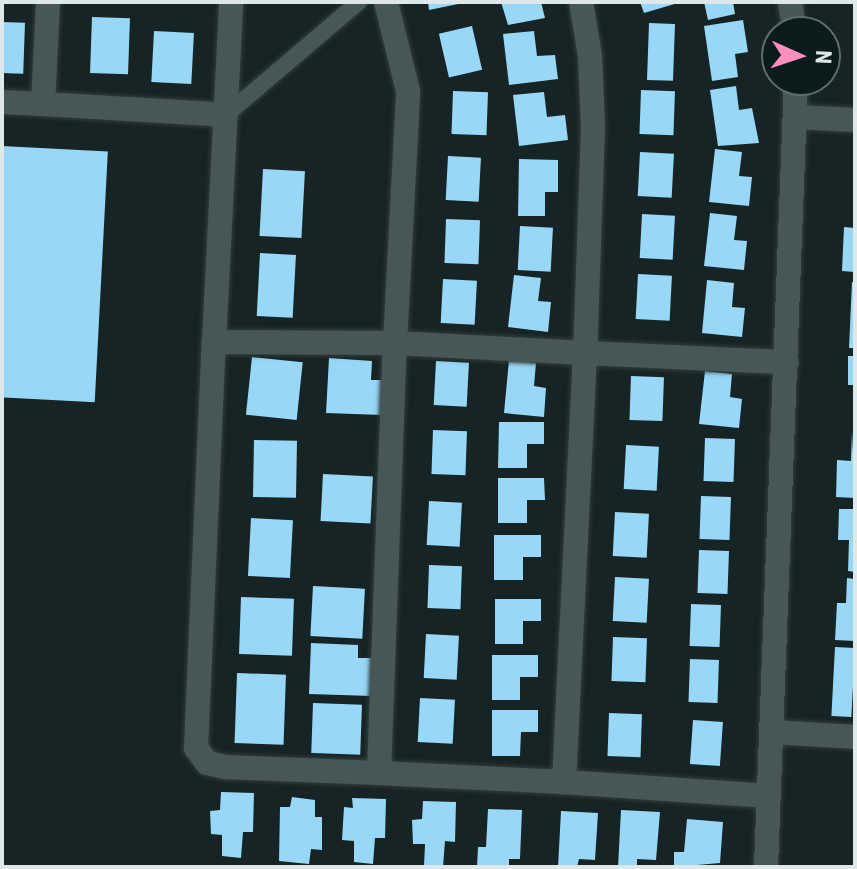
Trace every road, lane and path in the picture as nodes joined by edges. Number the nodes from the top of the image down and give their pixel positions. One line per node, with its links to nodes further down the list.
1 (48, 2): 8 (street)
2 (231, 2): 9 (street)
3 (359, 2): 9 (lane)
4 (386, 2): 13 (street)
5 (581, 2): 14 (street)
6 (796, 96): 10 (street)
7 (2, 102): 8 (street)
8 (43, 104): 9 (street)
9 (226, 115): 12 (street)
10 (795, 117): 11 (street); 15 (street)
11 (855, 120)
12 (214, 342): 13 (street); 18 (street)
13 (395, 343): 14 (street); 18 (street)
14 (585, 353): 15 (street); 19 (street)
15 (787, 362): 16 (street)
16 (772, 732): 17 (street); 20 (street)
17 (855, 737)
18 (379, 773): 19 (street)
19 (564, 782): 20 (street)
20 (769, 796): 21 (street)
21 (766, 867)

